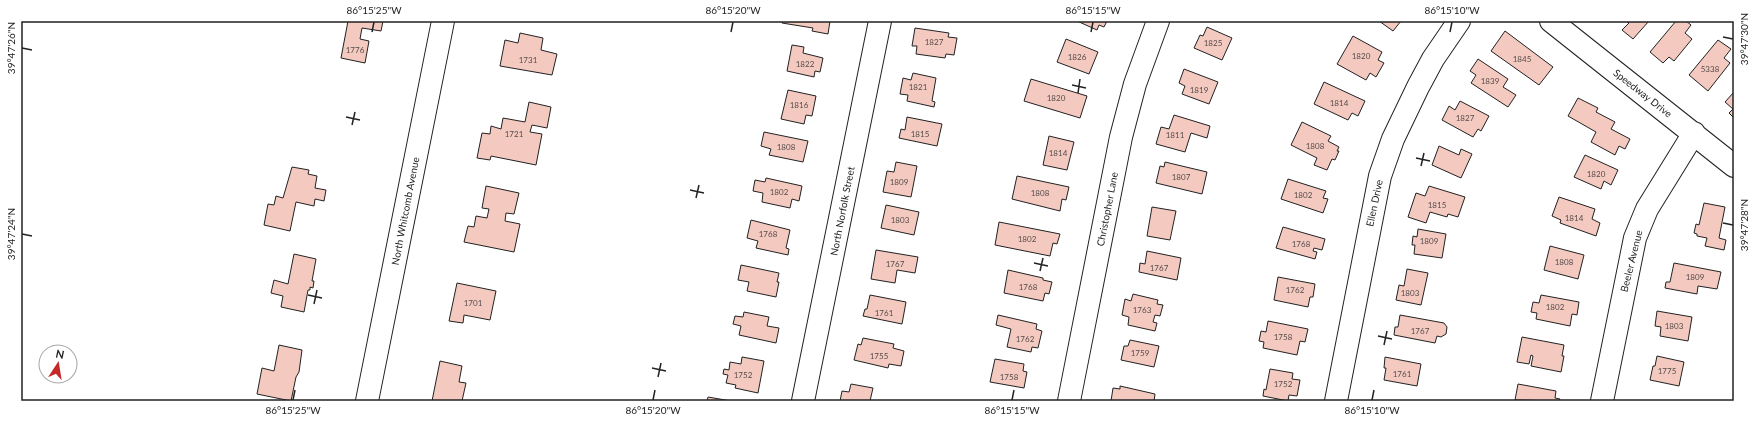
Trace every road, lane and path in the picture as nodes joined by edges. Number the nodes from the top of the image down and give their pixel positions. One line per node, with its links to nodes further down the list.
1 (443, 21): 8 (street, North Whitcomb Avenue)
2 (880, 21): 9 (street, North Norfolk Street)
3 (1158, 21): 10 (street, Christopher Lane)
4 (1459, 21): 11 (street, Ellen Drive)
5 (1551, 21): 6 (street, Speedway Drive)
6 (1694, 133): 7 (street, Speedway Drive); 12 (street, Beeler Avenue)
7 (1734, 166)
8 (367, 401)
9 (803, 401)
10 (1069, 401)
11 (1336, 401)
12 (1602, 401)

